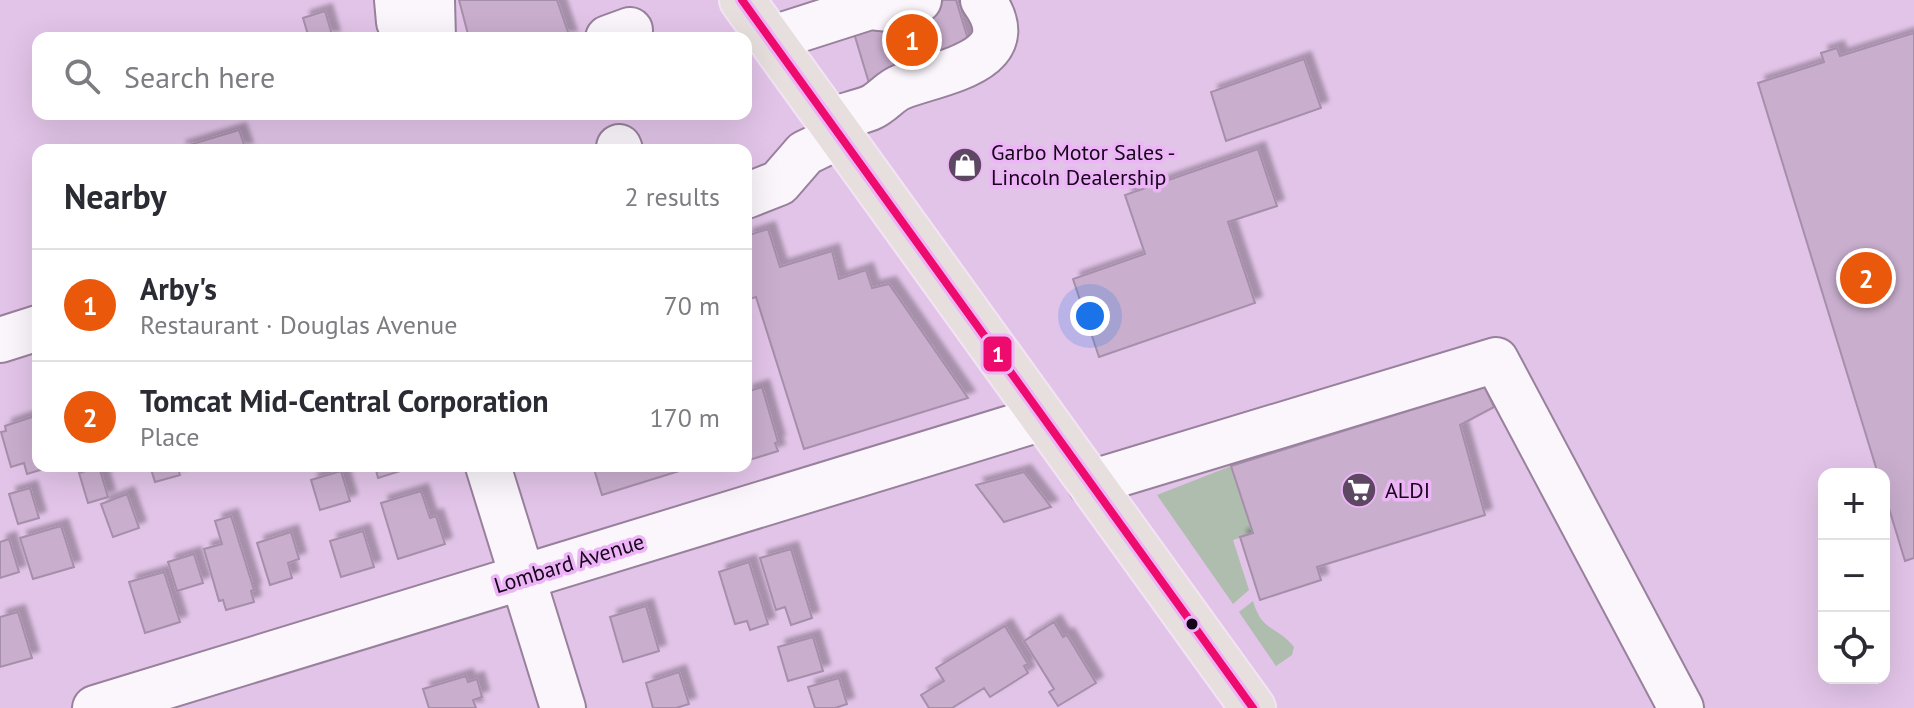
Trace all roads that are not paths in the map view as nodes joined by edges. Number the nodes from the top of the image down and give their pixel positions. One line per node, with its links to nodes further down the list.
1 (397, 0): 6 (street)
2 (432, 0): 7 (street)
3 (742, 0): 8 (main road)
4 (919, 0): 8 (street)
5 (983, 0): 9 (street)
6 (411, 32)
7 (433, 32)
8 (770, 39): 9 (main road)
9 (834, 128): 10 (street); 13 (main road)
10 (752, 194)
11 (32, 330): 12 (street)
12 (0, 340)
13 (1043, 418): 15 (main road); 16 (street, Lombard Avenue)
14 (490, 472): 16 (street)
15 (1090, 483): 19 (main road); 20 (street)
16 (523, 577): 17 (street, Lombard Avenue); 18 (street)
17 (95, 708)
18 (563, 708)
19 (1252, 708)
20 (1681, 708)

